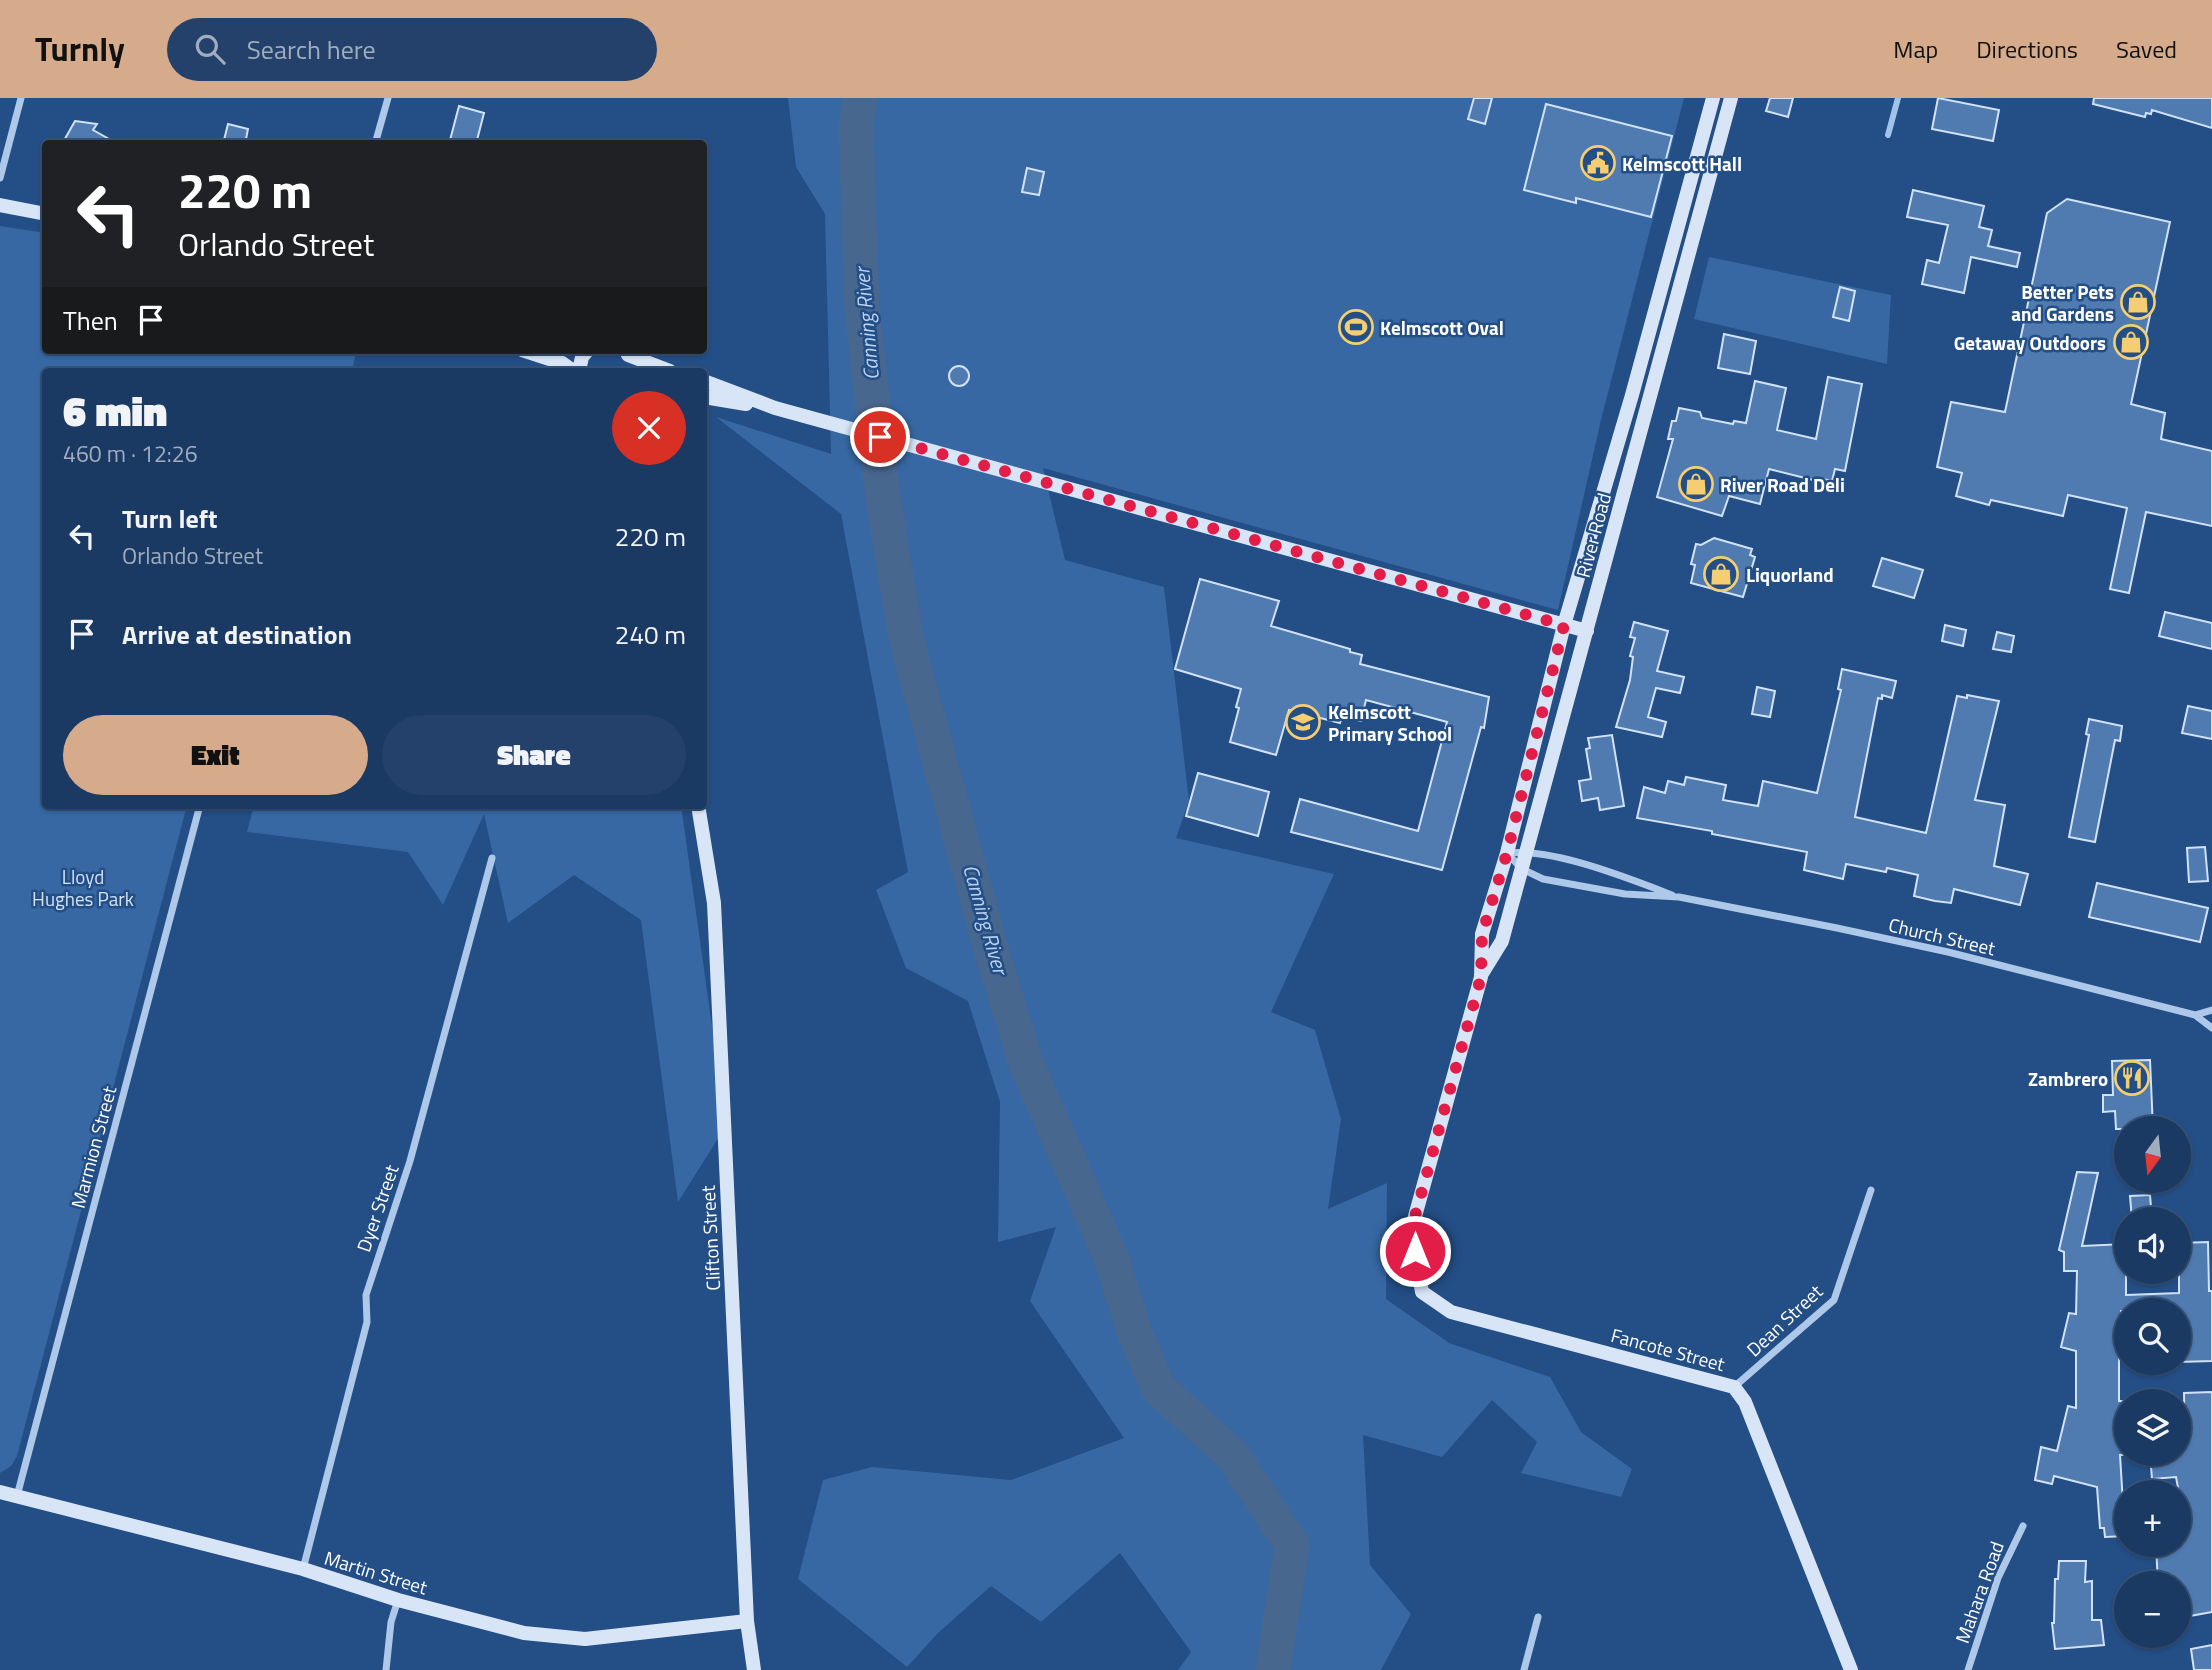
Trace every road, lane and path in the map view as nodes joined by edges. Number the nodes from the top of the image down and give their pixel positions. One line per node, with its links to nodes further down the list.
1 (21, 98): 6 (street)
2 (388, 98): 5 (street)
3 (1713, 98): 16 (main road, River Road)
4 (1731, 98): 17 (main road, River Road)
5 (376, 140)
6 (0, 178)
7 (0, 205): 8 (main road)
8 (42, 213)
9 (534, 354): 11 (main road)
10 (628, 354): 12 (main road)
11 (569, 368)
12 (663, 368)
13 (707, 382): 15 (main road)
14 (707, 397): 15 (main road)
15 (775, 408): 16 (main road)
16 (1564, 625): 17 (main road); 21 (main road, River Road)
17 (1587, 631): 20 (main road, River Road)
18 (199, 809): 33 (street, Marmion Street)
19 (699, 809): 38 (main road, Clifton Street)
20 (1527, 851): 21 (street, Church Street); 23 (main road, River Road); 24 (street, Church Street)
21 (1507, 853): 23 (street, Church Street); 25 (main road, River Road)
22 (492, 858): 35 (street, Dyer Street)
23 (1522, 869): 24 (street, Church Street); 25 (main road, River Road)
24 (1679, 897): 27 (street, Church Street)
25 (1481, 977): 30 (main road, River Road)
26 (2212, 1010): 27 (street)
27 (2195, 1015): 28 (street, Church Street)
28 (2212, 1028)
29 (1871, 1190): 31 (street, Dean Street)
30 (1422, 1292): 31 (main road, Fancote Street)
31 (1734, 1387): 42 (main road, Fancote Street)
32 (0, 1492): 33 (main road, Martin Street)
33 (17, 1496): 35 (main road, Martin Street)
34 (2024, 1526): 43 (street, Mahara Road)
35 (303, 1569): 36 (main road, Martin Street)
36 (398, 1600): 38 (main road, Martin Street); 39 (street)
37 (1538, 1618): 41 (street)
38 (747, 1621): 40 (main road, Clifton Street)
39 (386, 1670)
40 (754, 1670)
41 (1524, 1670)
42 (1851, 1670)
43 (1968, 1670)

